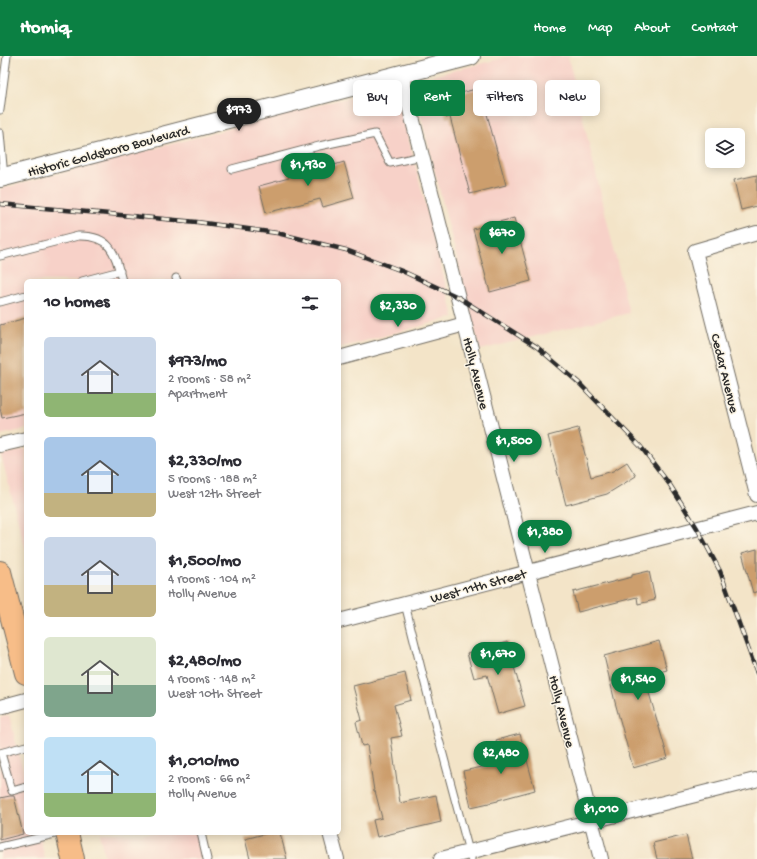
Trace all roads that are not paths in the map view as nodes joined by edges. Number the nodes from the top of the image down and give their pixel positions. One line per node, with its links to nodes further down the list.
1 (7, 56): 4 (lane)
2 (471, 56): 3 (street, Historic Goldsboro Boulevard)
3 (402, 74): 6 (street, Holly Avenue); 8 (street, Historic Goldsboro Boulevard)
4 (0, 110)
5 (0, 133): 8 (lane)
6 (422, 156): 7 (lane); 16 (street, Holly Avenue)
7 (232, 168)
8 (2, 178)
9 (757, 233): 20 (street, Cedar Avenue)
10 (0, 256): 11 (lane)
11 (120, 271): 12 (lane); 13 (lane)
12 (90, 279)
13 (122, 279)
14 (24, 296): 15 (lane)
15 (0, 302)
16 (465, 324): 17 (street); 24 (street, Holly Avenue)
17 (341, 357)
18 (24, 440): 19 (street)
19 (0, 446)
20 (753, 463): 21 (street, Cedar Avenue)
21 (757, 495)
22 (757, 513): 24 (street, West 11th Street)
23 (0, 572): 27 (main road)
24 (528, 572): 25 (street, West 11th Street); 34 (street, Holly Avenue)
25 (405, 604): 26 (street, West 11th Street); 40 (lane)
26 (341, 620)
27 (24, 665)
28 (24, 701): 29 (street)
29 (0, 707)
30 (24, 747): 31 (lane)
31 (1, 753): 33 (lane)
32 (754, 780): 34 (street)
33 (24, 788)
34 (591, 820): 40 (street); 45 (street, Holly Avenue)
35 (51, 835): 39 (lane)
36 (67, 835): 41 (main road)
37 (201, 835): 42 (lane)
38 (331, 835): 43 (street)
39 (0, 847)
40 (470, 855): 44 (street)
41 (73, 859)
42 (207, 859)
43 (337, 859)
44 (441, 859)
45 (601, 859)

